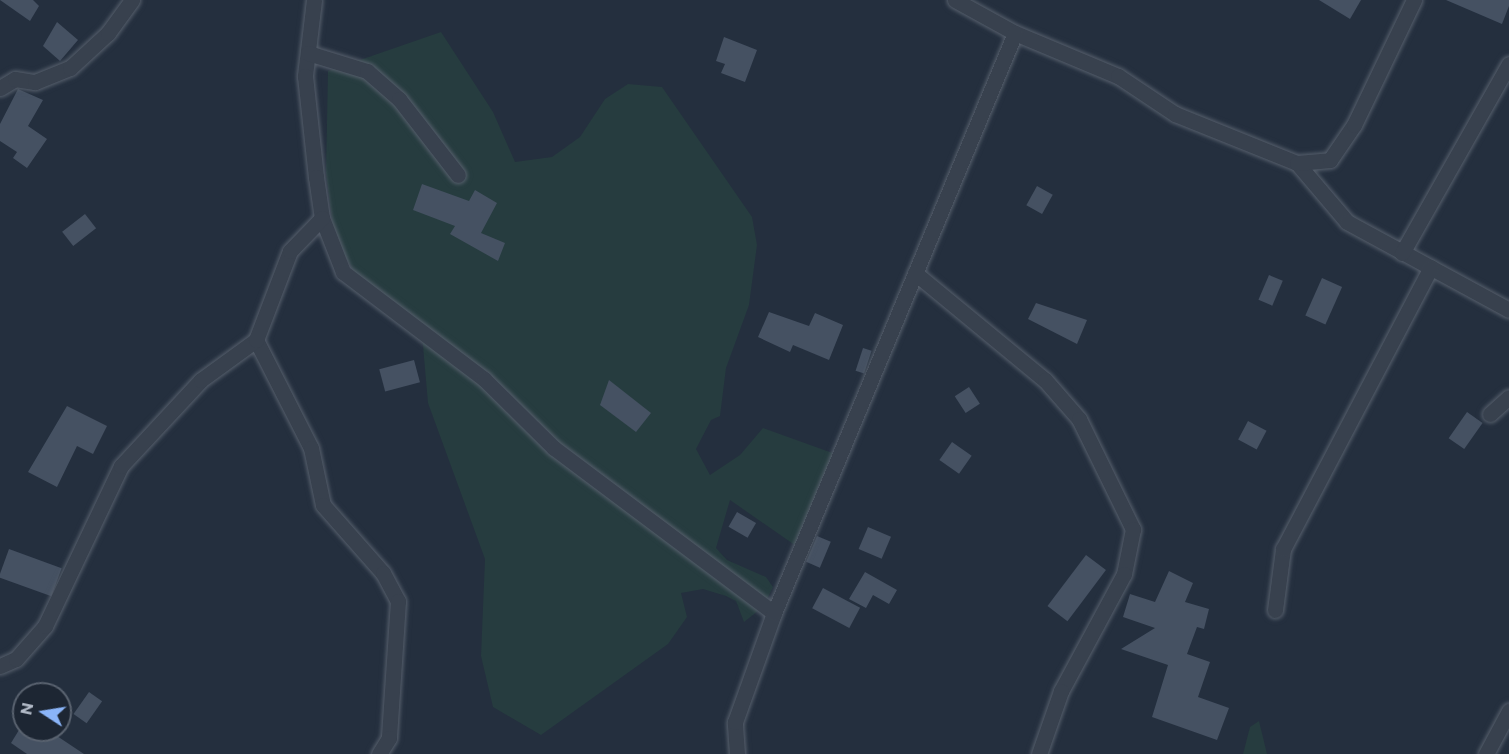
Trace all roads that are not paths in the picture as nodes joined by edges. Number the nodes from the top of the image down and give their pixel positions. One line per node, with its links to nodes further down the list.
1 (132, 0): 8 (street)
2 (314, 0): 6 (street)
3 (955, 0): 5 (street)
4 (1414, 0): 9 (street)
5 (1015, 33): 9 (street); 14 (street)
6 (308, 53): 10 (street); 11 (street)
7 (1509, 64): 12 (street)
8 (0, 88)
9 (1297, 163): 12 (street)
10 (458, 175)
11 (322, 218): 16 (street); 20 (street)
12 (1402, 253): 13 (street)
13 (1431, 267): 15 (street); 19 (street)
14 (915, 273): 20 (street); 25 (street)
15 (1509, 310)
16 (256, 340): 21 (street); 23 (street)
17 (1509, 398): 18 (street)
18 (1490, 414)
19 (1275, 610)
20 (774, 612): 24 (street)
21 (0, 666)
22 (1509, 711): 26 (street)
23 (379, 754)
24 (737, 754)
25 (1039, 754)
26 (1486, 754)

